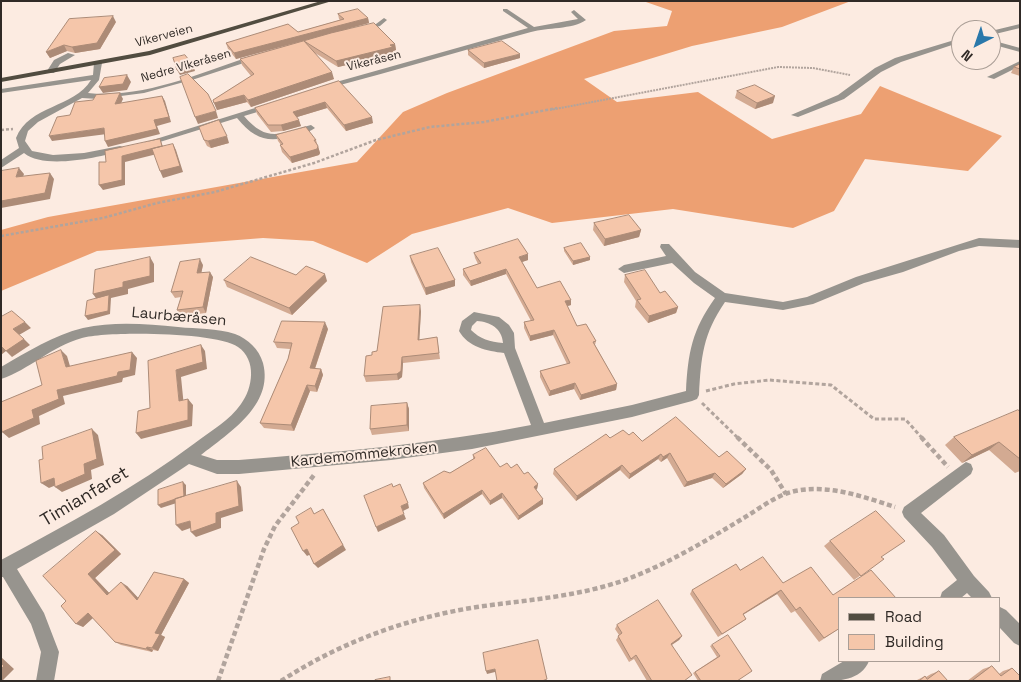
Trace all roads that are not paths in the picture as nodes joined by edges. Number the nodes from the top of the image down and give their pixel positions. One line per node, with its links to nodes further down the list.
1 (329, 1): 14 (main road, Vikerveien)
2 (505, 10): 6 (street)
3 (574, 12): 6 (street, Vikeråsen)
4 (384, 20): 7 (street)
5 (1020, 26): 8 (street)
6 (533, 29): 20 (street, Vikeråsen)
7 (352, 30)
8 (1001, 31)
9 (951, 43): 25 (street)
10 (1001, 45): 11 (street)
11 (1020, 50)
12 (266, 54): 22 (street, Nedre Vikeråsen)
13 (71, 55): 16 (street)
14 (98, 63): 16 (main road, Vikerveien); 17 (street)
15 (1020, 63): 18 (street)
16 (52, 71): 19 (main road, Vikerveien)
17 (96, 77): 21 (street); 22 (street)
18 (991, 77)
19 (1, 80)
20 (316, 90)
21 (1, 91)
22 (79, 95): 27 (street)
23 (276, 103): 24 (street)
24 (239, 115): 26 (street); 27 (street)
25 (795, 115)
26 (311, 128)
27 (23, 149): 28 (street)
28 (1, 165)
29 (1020, 244): 33 (street)
30 (665, 247): 31 (street)
31 (674, 259): 32 (street); 33 (street)
32 (624, 269)
33 (722, 297): 36 (street, Kardemommekroken)
34 (509, 348): 36 (street)
35 (1, 374): 37 (street, Laurbæråsen)
36 (540, 428): 37 (street, Kardemommekroken)
37 (188, 457): 39 (street, Timianfaret)
38 (961, 473): 40 (street)
39 (4, 568): 46 (street)
40 (968, 582): 41 (street); 42 (street)
41 (949, 597)
42 (982, 597)
43 (1001, 617): 44 (street)
44 (1020, 637)
45 (858, 662): 47 (street)
46 (45, 681)
47 (829, 681)

